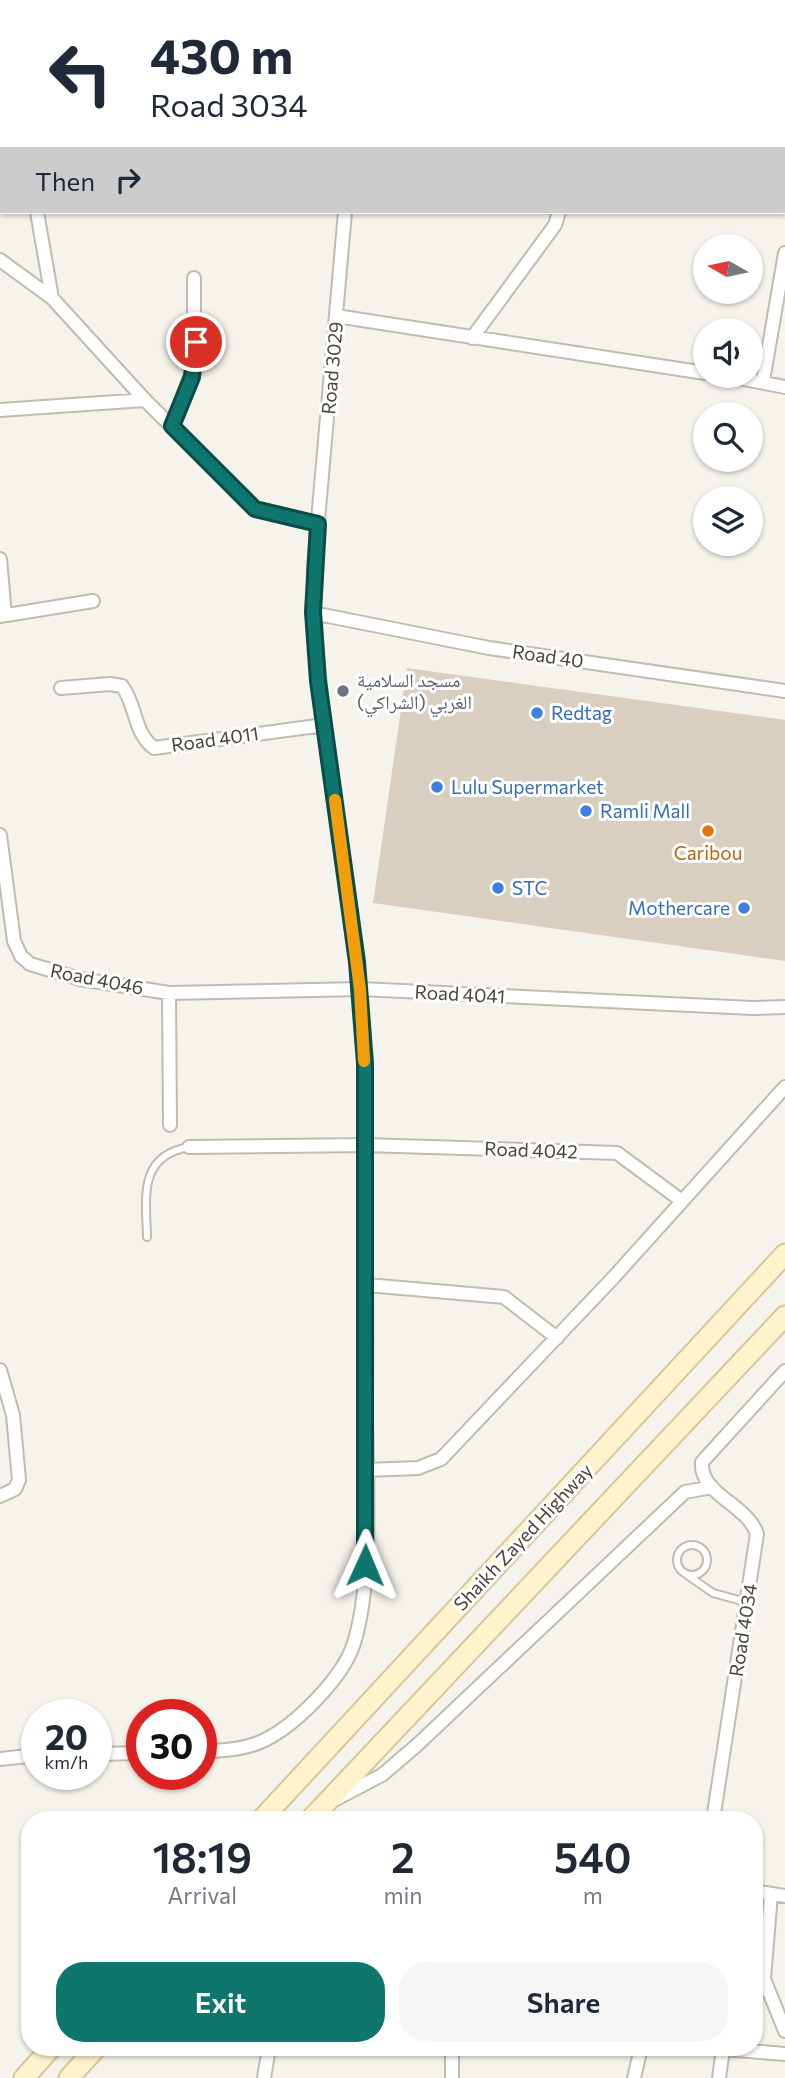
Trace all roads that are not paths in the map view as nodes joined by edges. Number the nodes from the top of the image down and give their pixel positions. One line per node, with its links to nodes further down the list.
1 (37, 214): 7 (street)
2 (345, 214): 8 (street, Road 3029)
3 (558, 214): 9 (street)
4 (785, 253): 11 (street)
5 (0, 260): 7 (street)
6 (194, 278): 15 (street)
7 (52, 298): 13 (street)
8 (336, 317): 9 (street); 16 (street, Road 3029)
9 (472, 338): 10 (street)
10 (693, 371)
11 (763, 382): 12 (street)
12 (785, 387)
13 (145, 400): 14 (street); 15 (street)
14 (0, 410)
15 (172, 426): 16 (street)
16 (318, 524): 19 (street)
17 (0, 559): 20 (street)
18 (93, 601): 20 (street)
19 (313, 612): 22 (street, Road 40); 23 (street)
20 (2, 615)
21 (61, 688): 23 (street, Road 4011)
22 (785, 691)
23 (324, 724): 25 (street)
24 (0, 835): 26 (street, Road 4046)
25 (360, 989): 26 (street, Road 4041); 28 (street, Road 4041); 32 (street)
26 (169, 993): 31 (street, Road 4046)
27 (785, 1007): 28 (street, Road 4041)
28 (752, 1008): 29 (street, Road 4041)
29 (785, 1016)
30 (785, 1087): 34 (street)
31 (170, 1125)
32 (365, 1145): 33 (street, Road 4042); 34 (street, Road 4042); 37 (street)
33 (189, 1147): 35 (lane)
34 (682, 1201): 39 (street)
35 (147, 1237)
36 (785, 1254): 51 (main road, Shaikh Zayed Highway)
37 (367, 1285): 39 (street); 42 (street)
38 (785, 1316): 50 (main road, Shaikh Zayed Highway)
39 (557, 1338): 42 (street)
40 (0, 1370): 44 (street)
41 (785, 1371): 43 (street, Road 4034)
42 (366, 1470): 47 (street)
43 (712, 1486): 46 (street, Road 4034); 50 (street)
44 (0, 1496)
45 (685, 1573): 45 (lane); 46 (lane)
46 (747, 1602): 53 (street, Road 4034)
47 (217, 1750)
48 (21, 1757): 49 (street)
49 (0, 1759)
50 (326, 1803): 52 (main road, Shaikh Zayed Highway)
51 (269, 1811)
52 (318, 1811)
53 (714, 1811)
54 (763, 1893): 55 (street)
55 (771, 1894): 56 (street); 58 (street)
56 (785, 1896)
57 (763, 1992): 58 (lane)
58 (768, 1993): 59 (street)
59 (785, 2031)
60 (763, 2052): 61 (street)
61 (785, 2054)
62 (44, 2056): 68 (main road)
63 (89, 2056): 69 (main road)
64 (268, 2056): 70 (street)
65 (452, 2056): 71 (street)
66 (639, 2056): 72 (street)
67 (716, 2056): 73 (street)
68 (24, 2078)
69 (69, 2078)
70 (264, 2078)
71 (452, 2078)
72 (634, 2078)
73 (719, 2078)

